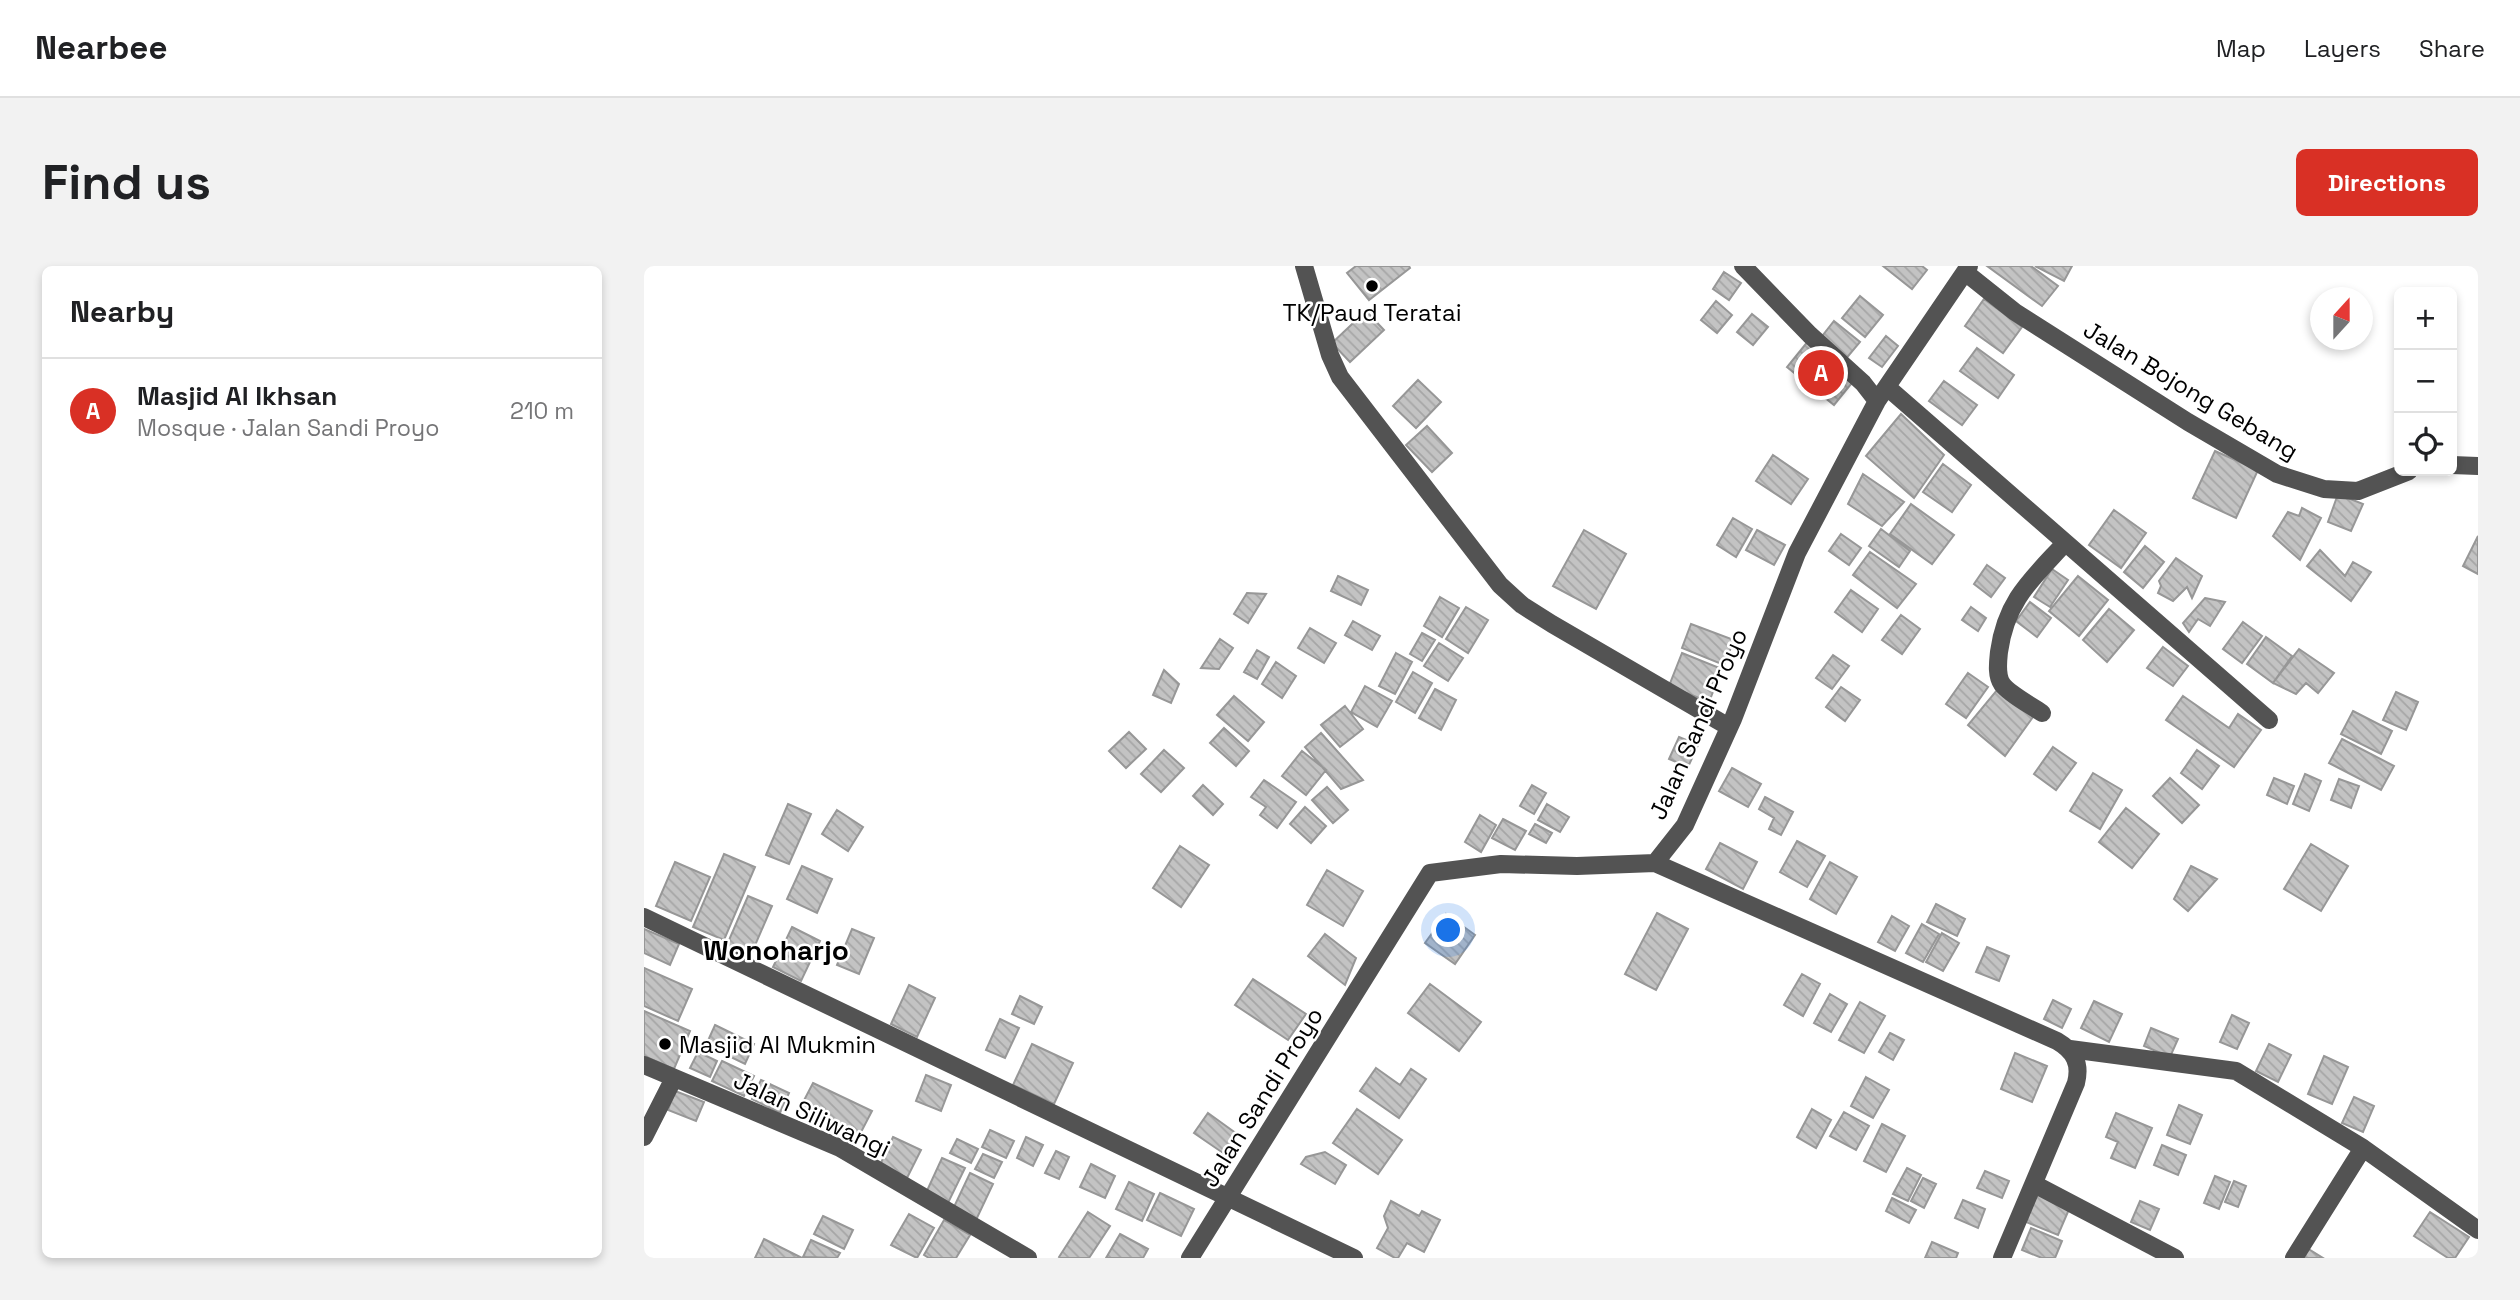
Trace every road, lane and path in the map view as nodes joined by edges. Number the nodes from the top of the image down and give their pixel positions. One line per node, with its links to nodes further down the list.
1 (1304, 266): 11 (street)
2 (1742, 266): 4 (street)
3 (1967, 269): 4 (street, Jalan Sandi Proyo); 7 (street, Jalan Bojong Gebang)
4 (1882, 394): 8 (street); 11 (street, Jalan Sandi Proyo)
5 (2457, 465): 6 (street)
6 (2478, 466)
7 (2396, 476)
8 (2065, 543): 9 (street); 10 (street)
9 (2042, 713)
10 (2269, 720)
11 (1729, 727): 12 (street, Jalan Sandi Proyo)
12 (1655, 863): 14 (street); 20 (street, Jalan Sandi Proyo)
13 (644, 917): 20 (street)
14 (2070, 1049): 18 (street); 19 (street)
15 (644, 1065): 16 (street, Jalan Siliwangi)
16 (674, 1078): 17 (street); 22 (street, Jalan Siliwangi)
17 (644, 1137)
18 (2363, 1148): 21 (street); 27 (street)
19 (2034, 1184): 25 (street); 26 (street)
20 (1227, 1198): 23 (street, Jalan Sandi Proyo); 24 (street)
21 (2478, 1230)
22 (1028, 1258)
23 (1190, 1258)
24 (1354, 1258)
25 (2002, 1258)
26 (2175, 1258)
27 (2294, 1258)

